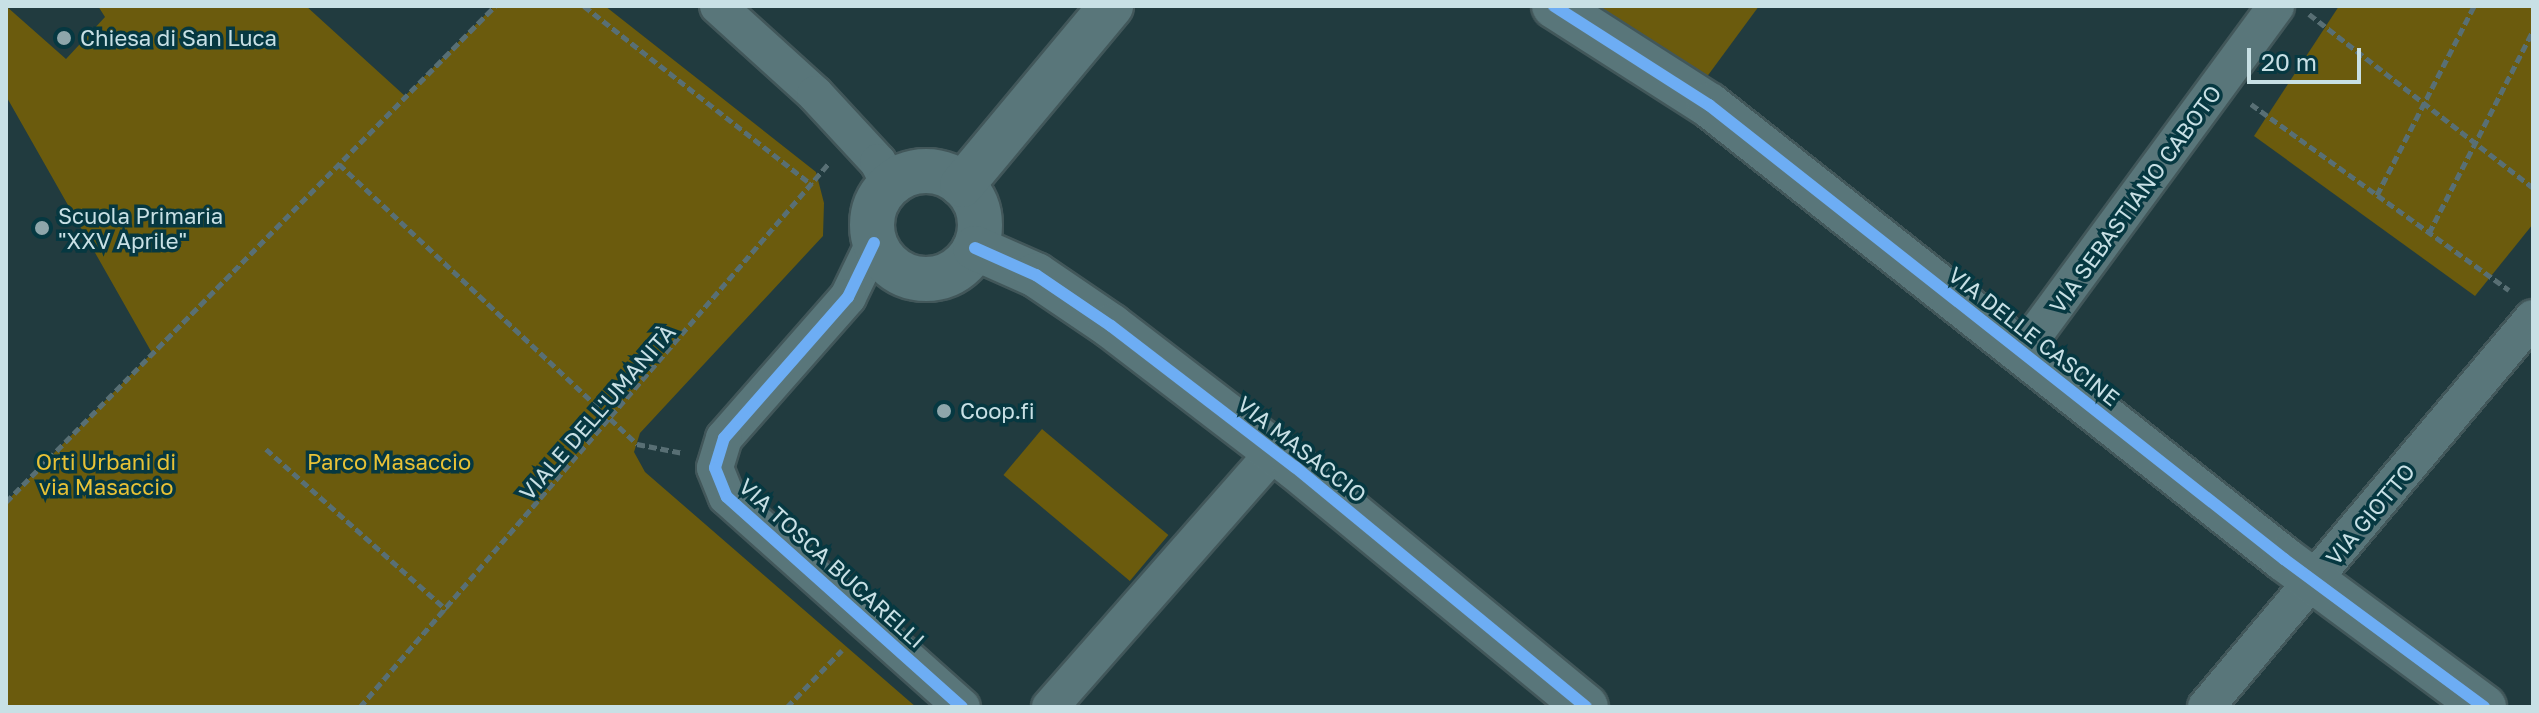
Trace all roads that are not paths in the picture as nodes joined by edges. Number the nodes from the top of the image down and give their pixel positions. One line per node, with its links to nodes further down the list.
1 (718, 6): 5 (street)
2 (1111, 6): 6 (street)
3 (1554, 6): 10 (street, VIA DELLE CASCINE)
4 (2276, 6): 10 (street, VIA SEBASTIANO CABOTO)
5 (889, 184): 6 (street); 7 (street)
6 (962, 185): 8 (street)
7 (874, 243): 8 (street); 13 (street, VIA TOSCA BUCARELLI)
8 (975, 248): 11 (street, VIA MASACCIO)
9 (2527, 309): 12 (street, VIA GIOTTO)
10 (2022, 352): 12 (street, VIA DELLE CASCINE)
11 (1275, 451): 14 (street); 15 (street, VIA MASACCIO)
12 (2313, 580): 16 (street, VIA GIOTTO); 17 (street, VIA DELLE CASCINE)
13 (962, 707)
14 (1050, 707)
15 (1586, 707)
16 (2206, 707)
17 (2484, 707)

